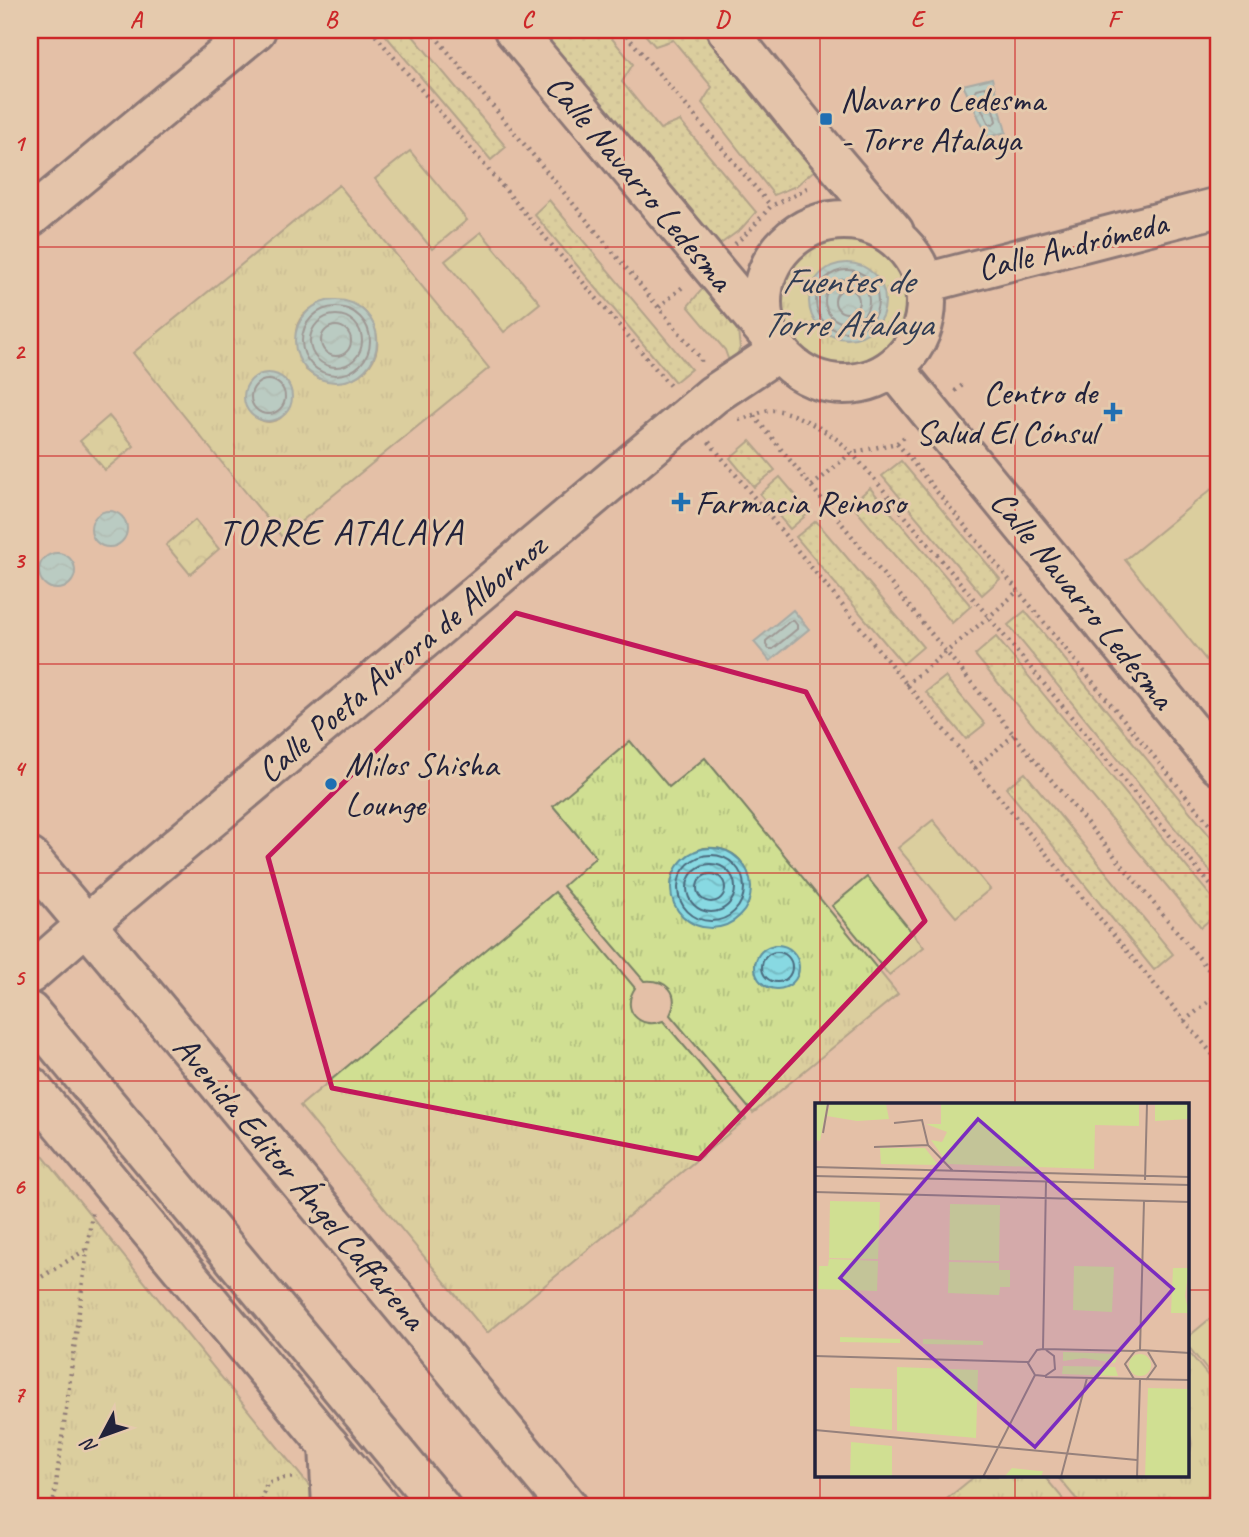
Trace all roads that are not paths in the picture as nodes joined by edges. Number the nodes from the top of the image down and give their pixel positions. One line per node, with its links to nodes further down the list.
1 (256, 30): 5 (main road)
2 (514, 30): 7 (main road, Calle Navarro Ledesma)
3 (739, 33): 6 (main road)
4 (1219, 207): 6 (main road, Calle Andrómeda)
5 (30, 217)
6 (919, 269): 7 (main road); 8 (main road)
7 (773, 342): 8 (main road); 11 (main road, Calle Poeta Aurora de Albornoz)
8 (894, 368): 9 (main road, Calle Navarro Ledesma)
9 (1219, 765)
10 (30, 858): 11 (main road, Avenida Editor Ángel Caffarena)
11 (85, 925): 12 (main road, Calle Poeta Aurora de Albornoz); 18 (main road, Avenida Editor Ángel Caffarena)
12 (30, 974)
13 (30, 1012): 17 (main road)
14 (30, 1086): 15 (main road)
15 (330, 1476): 16 (main road)
16 (380, 1507)
17 (440, 1507)
18 (568, 1507)

